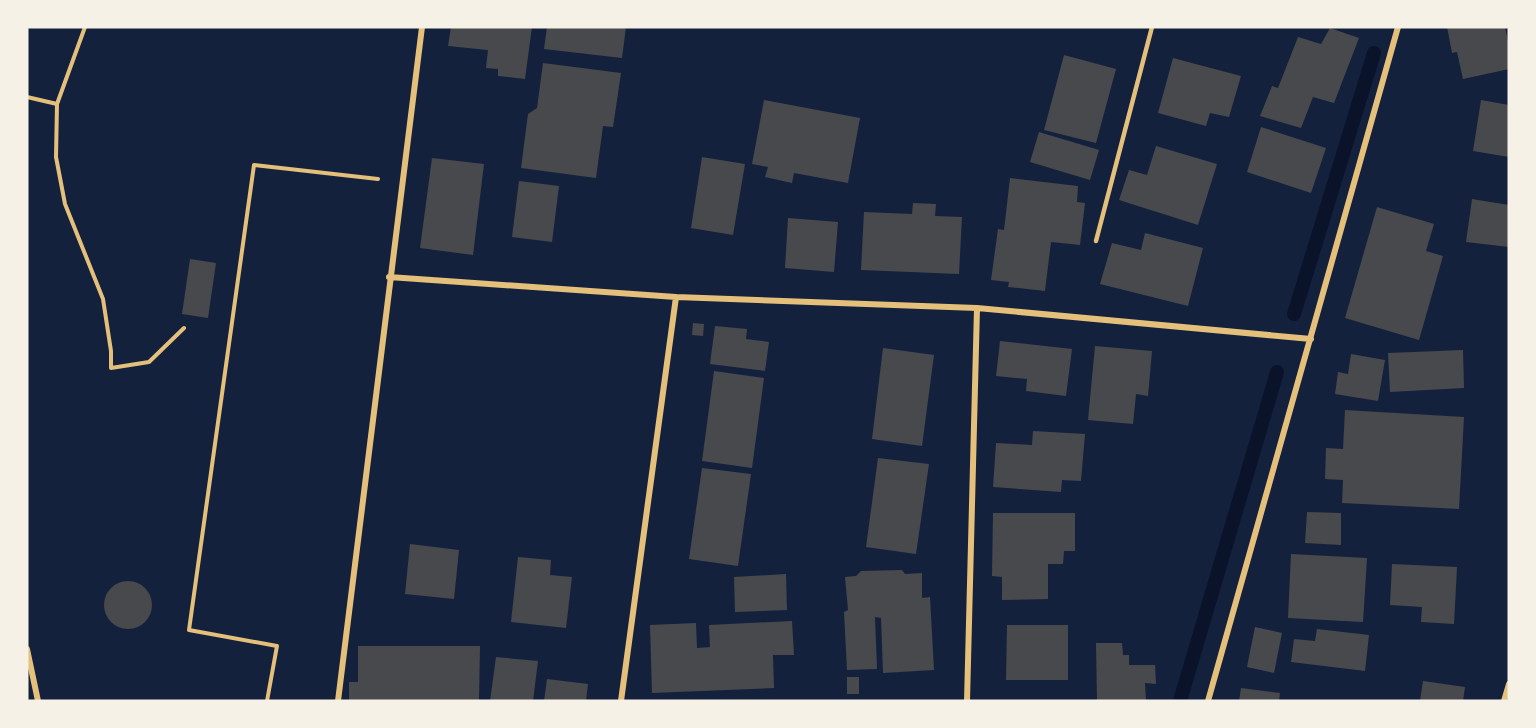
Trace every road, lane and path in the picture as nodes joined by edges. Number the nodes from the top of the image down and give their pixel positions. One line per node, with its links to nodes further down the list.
1 (85, 27): 6 (path)
2 (422, 27): 7 (street)
3 (1152, 27): 8 (lane)
4 (1398, 27): 13 (street)
5 (27, 97): 6 (path)
6 (57, 104): 12 (path)
7 (401, 182): 9 (street); 17 (path)
8 (1096, 241)
9 (389, 277): 10 (street); 18 (street)
10 (676, 297): 11 (street); 19 (street)
11 (977, 308): 13 (street); 20 (street)
12 (184, 328)
13 (1311, 339): 21 (street)
14 (27, 650): 16 (street)
15 (1509, 684): 22 (street)
16 (38, 701)
17 (267, 701)
18 (338, 701)
19 (621, 701)
20 (967, 701)
21 (1208, 701)
22 (1504, 701)

